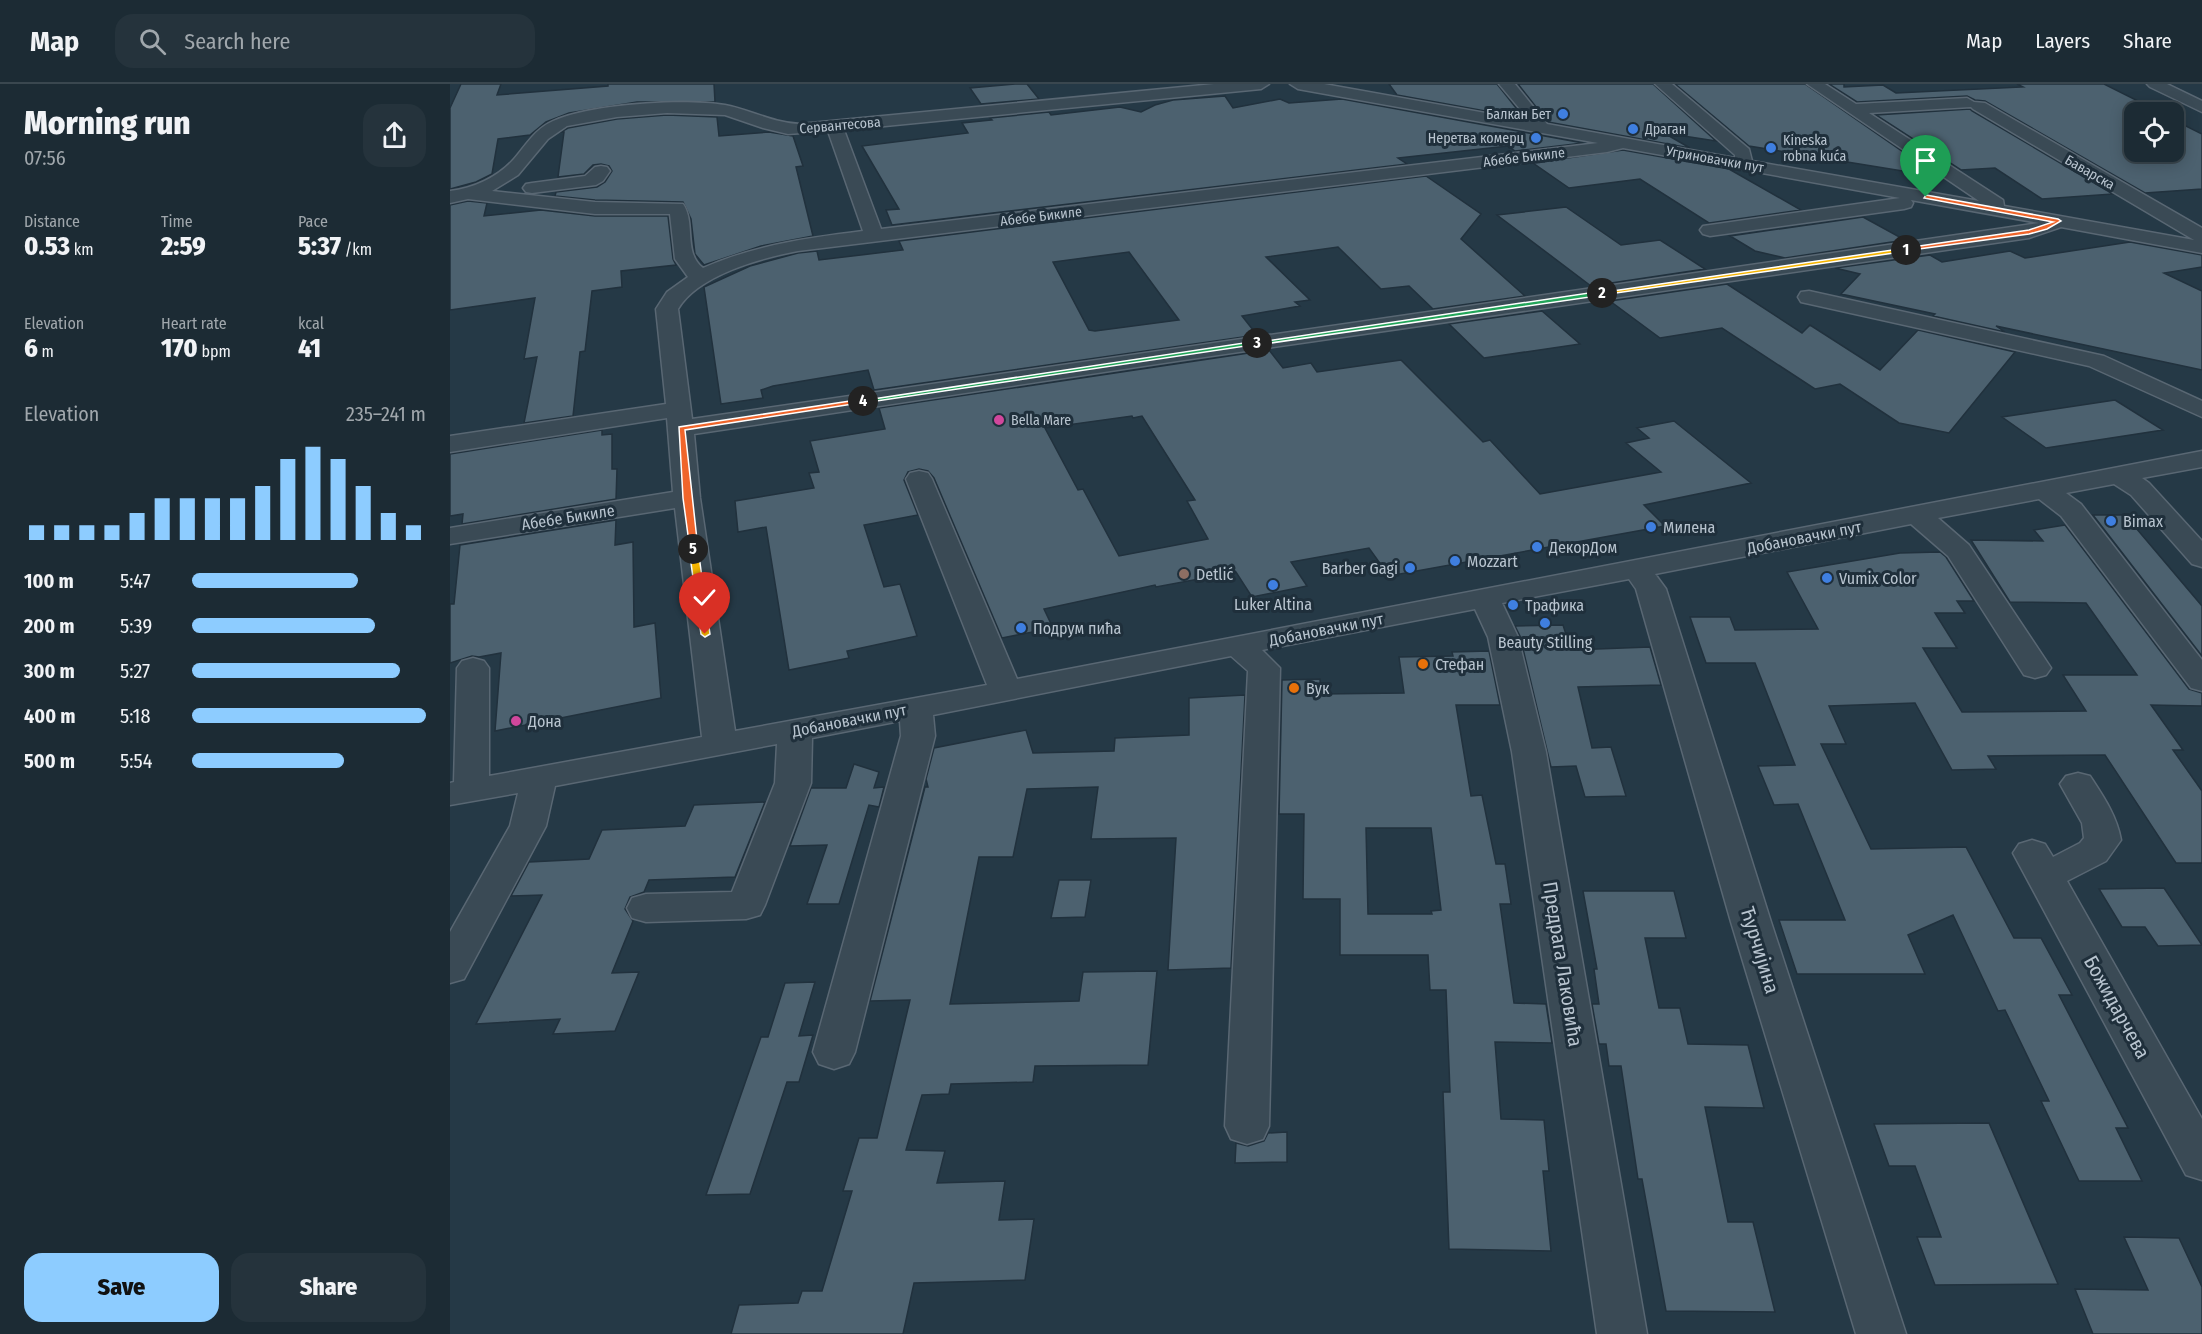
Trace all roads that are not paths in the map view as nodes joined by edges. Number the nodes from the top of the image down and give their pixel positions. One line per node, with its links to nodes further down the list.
1 (1152, 84): 8 (street)
2 (1260, 84): 13 (street, Сервантесова)
3 (1298, 84): 9 (street, Угриновачки пут)
4 (1507, 84): 12 (street)
5 (1662, 84): 15 (street)
6 (1815, 84): 11 (street)
7 (2155, 84): 10 (street)
8 (1101, 88)
9 (1353, 89): 12 (street, Угриновачки пут)
10 (2202, 107)
11 (1852, 109): 19 (street); 23 (street, Баварска)
12 (1536, 126): 14 (street, Угриновачки пут)
13 (835, 127): 18 (street, Сервантесова); 22 (street)
14 (1623, 142): 15 (street, Угриновачки пут); 22 (street, Абебе Бикиле)
15 (1740, 163): 17 (street, Угриновачки пут)
16 (601, 171): 18 (street)
17 (1926, 197): 19 (street, Угриновачки пут); 21 (street)
18 (457, 198): 25 (street)
19 (1997, 209): 20 (street, Угриновачки пут)
20 (2058, 221): 24 (street, Угриновачки пут); 27 (street)
21 (1710, 230)
22 (874, 236): 25 (street, Абебе Бикиле)
23 (2202, 236)
24 (2202, 247)
25 (704, 276): 27 (street, Абебе Бикиле)
26 (1809, 297): 28 (street)
27 (679, 409): 29 (street); 30 (street); 35 (street, Абебе Бикиле)
28 (2202, 410)
29 (450, 424)
30 (450, 444)
31 (2202, 459): 32 (street, Добановачки пут)
32 (2120, 476): 34 (street, Добановачки пут); 38 (street)
33 (919, 478): 45 (street)
34 (2045, 490): 36 (street, Добановачки пут); 44 (street)
35 (687, 498): 37 (street, Абебе Бикиле); 48 (street, Абебе Бикиле)
36 (1917, 515): 39 (street, Добановачки пут); 43 (street)
37 (450, 536)
38 (2202, 558)
39 (1637, 569): 40 (street, Добановачки пут); 58 (street, Ћурчијина)
40 (1485, 598): 41 (street, Добановачки пут); 57 (street, Предрага Лаковића)
41 (1238, 646): 45 (street, Добановачки пут); 55 (street)
42 (473, 668): 51 (street)
43 (2035, 668)
44 (2202, 681)
45 (1005, 690): 46 (street, Добановачки пут)
46 (916, 708): 47 (street, Добановачки пут); 54 (street)
47 (795, 730): 48 (street, Добановачки пут); 52 (street)
48 (720, 744): 49 (street, Добановачки пут)
49 (540, 777): 51 (street, Добановачки пут); 53 (street)
50 (2078, 784): 56 (street, Божидарчева)
51 (460, 792)
52 (646, 908)
53 (450, 968)
54 (834, 1052)
55 (1247, 1126)
56 (2202, 1161)
57 (1622, 1334)
58 (1881, 1334)

